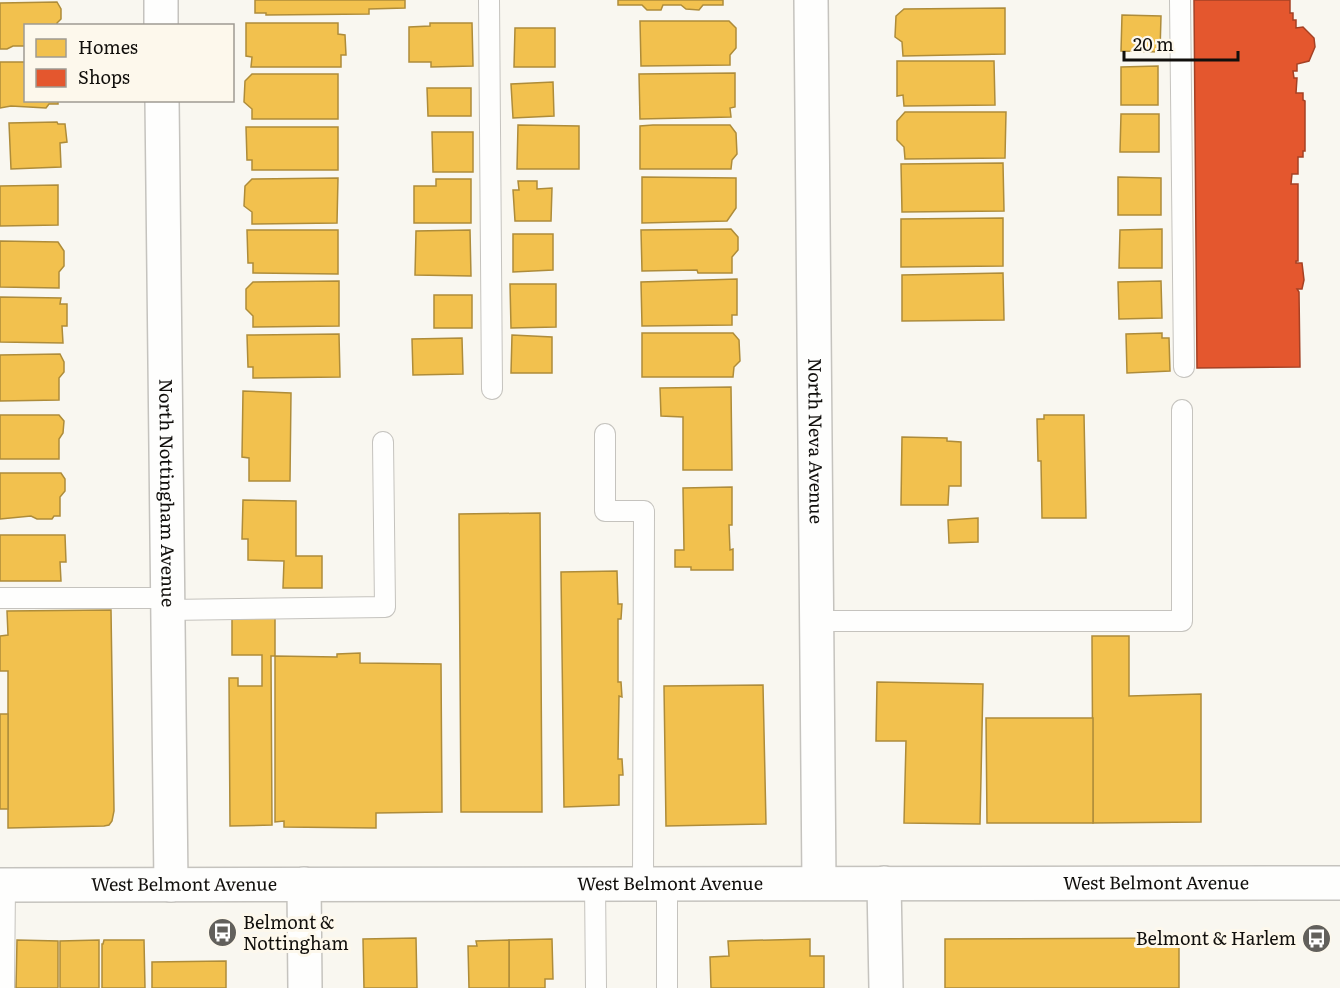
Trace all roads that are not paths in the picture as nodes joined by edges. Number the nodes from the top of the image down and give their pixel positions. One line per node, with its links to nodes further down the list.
1 (161, 0): 5 (street)
2 (489, 0): 8 (lane)
3 (811, 0): 14 (street, North Neva Avenue)
4 (1180, 0): 7 (lane)
5 (161, 24)
6 (162, 102): 13 (street, North Nottingham Avenue)
7 (1184, 367)
8 (492, 389)
9 (1182, 410): 14 (lane)
10 (605, 434): 16 (lane)
11 (383, 442): 13 (lane)
12 (0, 598): 13 (lane)
13 (168, 604): 22 (street, North Nottingham Avenue)
14 (817, 621): 17 (street, North Neva Avenue)
15 (595, 883): 16 (street, West Belmont Avenue); 20 (street, West Belmont Avenue); 25 (lane)
16 (655, 883): 17 (street, West Belmont Avenue); 26 (lane)
17 (819, 883): 18 (street, West Belmont Avenue)
18 (884, 883): 19 (street, West Belmont Avenue); 27 (street)
19 (1340, 883)
20 (304, 884): 22 (street, West Belmont Avenue); 24 (street)
21 (2, 885): 22 (street, West Belmont Avenue); 23 (lane)
22 (171, 885)
23 (4, 988)
24 (305, 988)
25 (596, 988)
26 (667, 988)
27 (885, 988)

